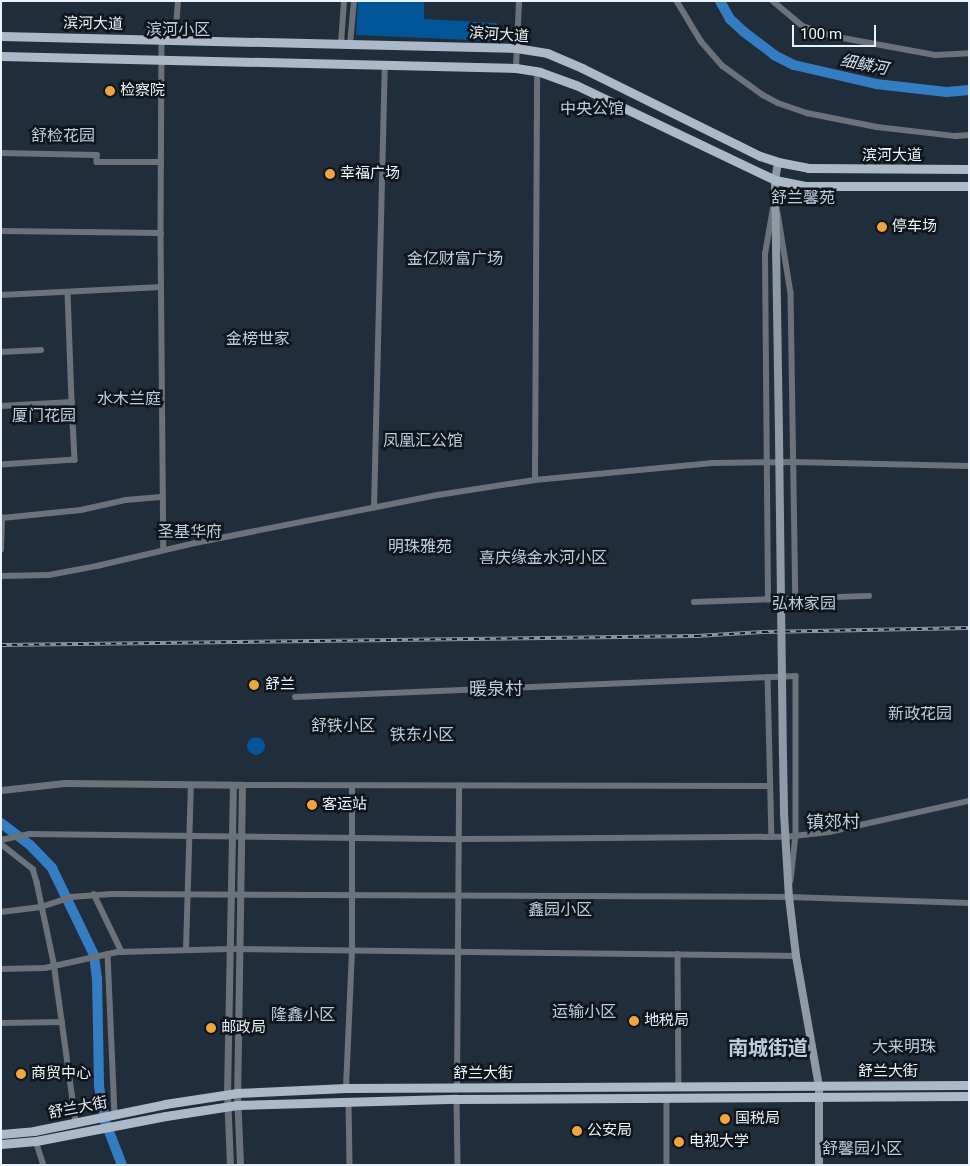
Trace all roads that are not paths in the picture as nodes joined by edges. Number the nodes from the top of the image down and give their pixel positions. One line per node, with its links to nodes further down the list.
1 (178, 1): 9 (street)
2 (344, 1): 10 (street)
3 (354, 1): 10 (street)
4 (519, 1): 11 (street)
5 (677, 1): 18 (street)
6 (774, 1): 12 (street)
7 (1, 36): 8 (main road, 滨河大道)
8 (162, 40): 9 (main road, 滨河大道); 14 (street)
9 (175, 41): 10 (main road, 滨河大道)
10 (346, 44): 11 (main road, 滨河大道)
11 (516, 48): 16 (street); 21 (main road, 滨河大道)
12 (969, 53)
13 (1, 56): 14 (main road, 滨河大道)
14 (162, 60): 15 (main road, 滨河大道); 20 (street)
15 (385, 65): 16 (main road, 滨河大道); 41 (street)
16 (516, 68): 17 (main road, 滨河大道)
17 (537, 71): 23 (main road, 滨河大道); 39 (street)
18 (969, 135)
19 (1, 153): 20 (street)
20 (162, 162): 27 (street)
21 (778, 162): 22 (main road, 滨河大道); 23 (main road)
22 (969, 169)
23 (775, 180): 24 (main road, 滨河大道); 25 (main road)
24 (969, 186)
25 (776, 196): 35 (street); 36 (street); 64 (main road, bridge)
26 (1, 232): 27 (street)
27 (161, 233): 28 (street)
28 (161, 287): 29 (street); 40 (street)
29 (68, 292): 30 (street); 33 (street)
30 (1, 295)
31 (41, 350): 32 (street)
32 (1, 352)
33 (72, 402): 34 (street); 37 (street)
34 (1, 406)
35 (766, 462): 36 (street); 39 (street); 47 (street)
36 (793, 462): 38 (street); 46 (street)
37 (1, 465)
38 (969, 466)
39 (535, 480): 41 (street)
40 (163, 497): 42 (street); 43 (street)
41 (374, 508): 42 (street)
42 (164, 549): 44 (street)
43 (1, 550)
44 (1, 576)
45 (869, 596): 46 (street)
46 (796, 599): 47 (street)
47 (768, 600): 48 (street)
48 (694, 602)
49 (768, 677): 50 (street); 56 (street); 60 (street)
50 (296, 697)
51 (191, 785): 52 (street); 57 (street); 59 (street)
52 (233, 785): 53 (street); 61 (street)
53 (242, 785): 54 (street); 62 (street)
54 (352, 786): 55 (street); 65 (street)
55 (459, 786): 56 (street); 66 (street)
56 (770, 786): 63 (street)
57 (1, 790)
58 (969, 801): 60 (street)
59 (190, 836): 61 (street); 67 (street); 70 (street)
60 (796, 836): 64 (street); 75 (street)
61 (232, 837): 62 (street); 71 (street)
62 (241, 837): 65 (street); 72 (street)
63 (772, 837): 64 (street); 66 (street)
64 (785, 837): 75 (main road)
65 (352, 838): 66 (street); 73 (street)
66 (458, 839): 74 (street)
67 (1, 840)
68 (1, 844): 77 (street)
69 (94, 894): 70 (street); 77 (street); 83 (street)
70 (188, 894): 71 (street); 81 (street)
71 (231, 894): 72 (street); 79 (street)
72 (240, 894): 73 (street); 80 (street)
73 (352, 896): 74 (street); 82 (street)
74 (458, 897): 75 (street); 84 (street)
75 (789, 897): 76 (street); 87 (main road)
76 (969, 903)
77 (42, 907): 78 (street); 88 (street)
78 (1, 912)
79 (230, 949): 80 (street); 81 (street); 97 (street)
80 (239, 949): 82 (street); 97 (street)
81 (186, 950): 83 (street)
82 (352, 950): 84 (street); 95 (street)
83 (122, 952): 85 (street)
84 (458, 952): 86 (street); 96 (street)
85 (107, 954): 88 (street); 104 (street)
86 (678, 954): 87 (street); 93 (street)
87 (796, 956): 94 (main road)
88 (54, 966): 89 (street); 90 (street)
89 (1, 968)
90 (62, 1022): 91 (street); 105 (street)
91 (1, 1023)
92 (969, 1085): 94 (main road, 舒兰大街)
93 (679, 1086): 94 (main road, 舒兰大街); 96 (main road, 舒兰大街)
94 (819, 1086): 99 (main road)
95 (346, 1088): 96 (main road, 舒兰大街); 97 (main road, 舒兰大街)
96 (457, 1088)
97 (232, 1093): 103 (street); 104 (main road, 舒兰大街)
98 (969, 1096): 99 (main road, 舒兰大街)
99 (820, 1097): 100 (main road, 舒兰大街); 115 (main road)
100 (667, 1098): 101 (main road, 舒兰大街); 114 (street)
101 (458, 1099): 102 (main road, 舒兰大街); 113 (street)
102 (349, 1101): 103 (main road, 舒兰大街); 112 (street)
103 (233, 1105): 107 (main road, 舒兰大街); 110 (street); 111 (street)
104 (115, 1114): 105 (main road, 舒兰大街)
105 (80, 1121): 106 (main road, 舒兰大街)
106 (1, 1134)
107 (36, 1140): 108 (main road, 舒兰大街); 109 (street)
108 (1, 1144)
109 (44, 1165)
110 (230, 1165)
111 (240, 1165)
112 (350, 1165)
113 (458, 1165)
114 (667, 1165)
115 (820, 1165)

